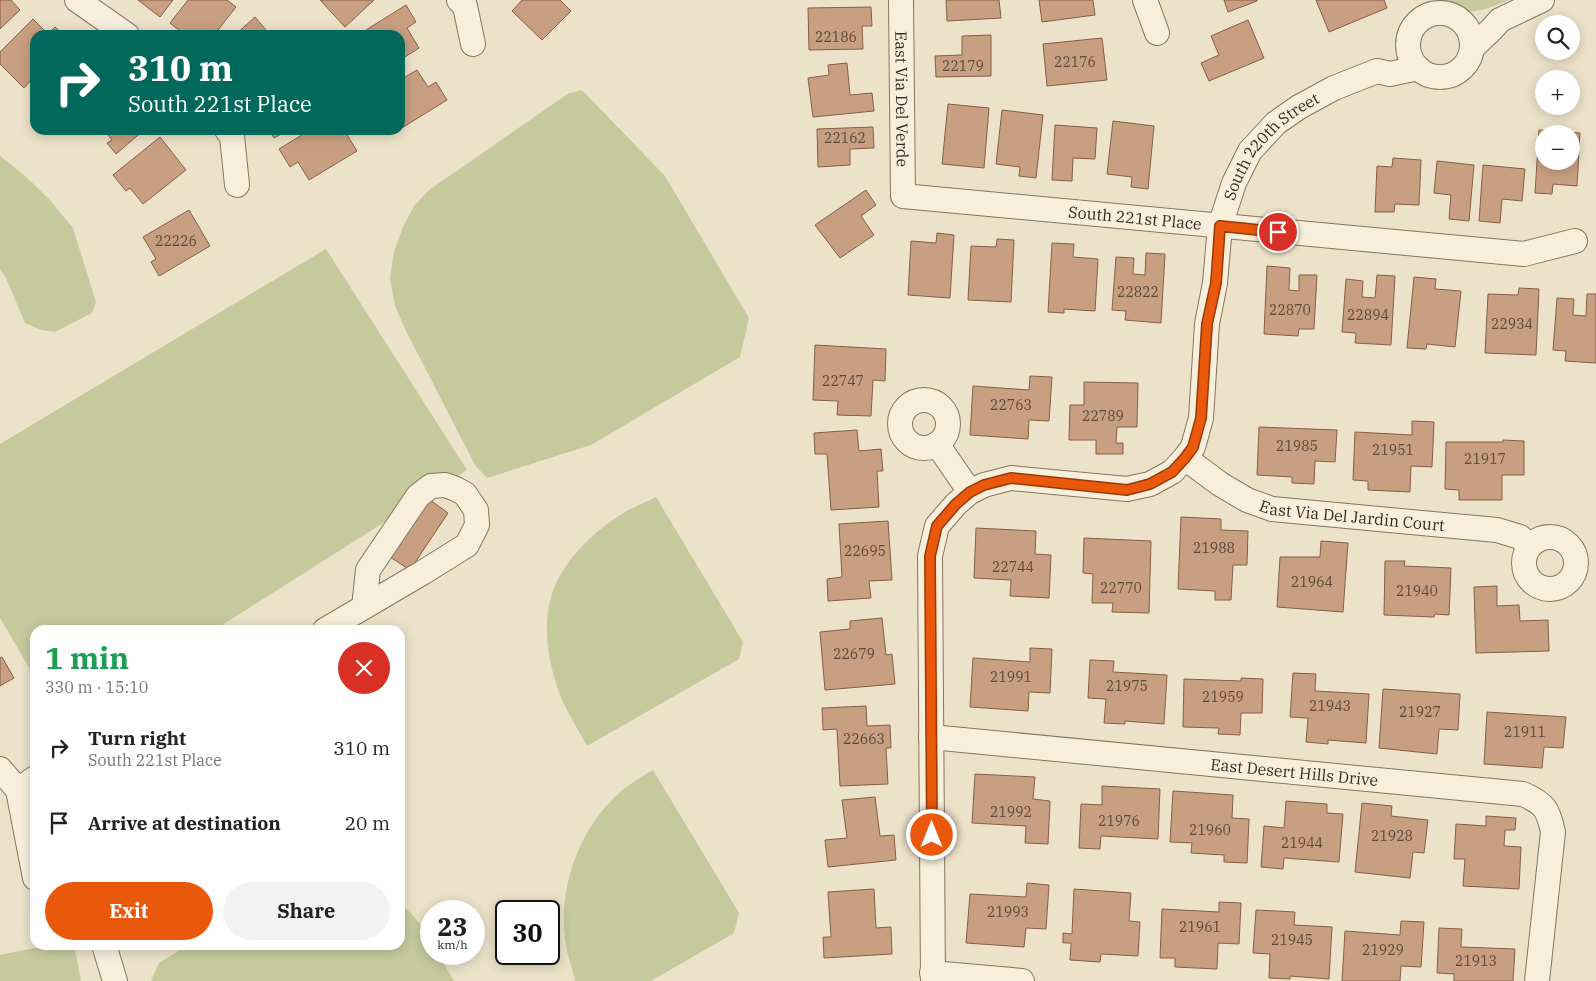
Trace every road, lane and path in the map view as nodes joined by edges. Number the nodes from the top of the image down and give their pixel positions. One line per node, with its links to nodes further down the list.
1 (77, 0): 9 (street)
2 (459, 0): 12 (street)
3 (901, 0): 18 (street, East Via Del Verde)
4 (1145, 0): 10 (street)
5 (1413, 0): 11 (street)
6 (1542, 0): 8 (street)
7 (1444, 11): 8 (street); 11 (street); 13 (street)
8 (1500, 20): 13 (street)
9 (120, 30)
10 (1157, 33)
11 (1412, 33): 14 (street); 15 (street, South 220th Street)
12 (474, 44)
13 (1472, 48): 14 (street)
14 (1418, 68): 15 (street, South 220th Street)
15 (1377, 72): 19 (street, South 220th Street)
16 (231, 135): 17 (street)
17 (237, 185)
18 (903, 196): 19 (street, South 221st Place)
19 (1220, 226): 20 (street, South 221st Place); 22 (street, South 220th Street)
20 (1574, 241)
21 (937, 444): 23 (street)
22 (1185, 458): 23 (street, South 220th Street); 24 (street, East Via Del Jardin Court)
23 (970, 492): 27 (street, South 220th Street)
24 (1530, 546)
25 (364, 607): 25 (street); 26 (street)
26 (333, 625)
27 (931, 737): 32 (street, South 220th Street); 35 (street, East Desert Hills Drive)
28 (0, 769): 29 (street)
29 (26, 784): 30 (street)
30 (30, 826)
31 (106, 950): 33 (street)
32 (932, 977): 34 (street)
33 (115, 981)
34 (1022, 981)
35 (1537, 981)

